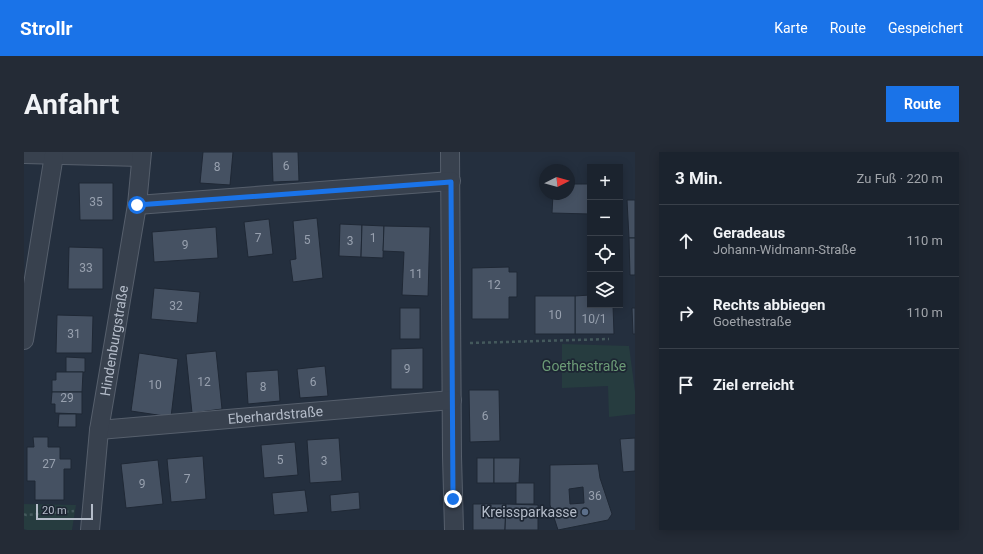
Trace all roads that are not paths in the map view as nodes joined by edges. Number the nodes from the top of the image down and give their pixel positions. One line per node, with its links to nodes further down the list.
1 (450, 152): 5 (street)
2 (24, 154): 3 (street)
3 (54, 155): 4 (street); 7 (street)
4 (142, 155): 6 (street, Hindenburgstraße)
5 (451, 182): 6 (street); 8 (street)
6 (137, 205): 9 (street, Hindenburgstraße)
7 (24, 340)
8 (452, 400): 9 (street, Eberhardstraße); 11 (street)
9 (99, 430): 10 (street, Hindenburgstraße)
10 (90, 530)
11 (454, 530)

